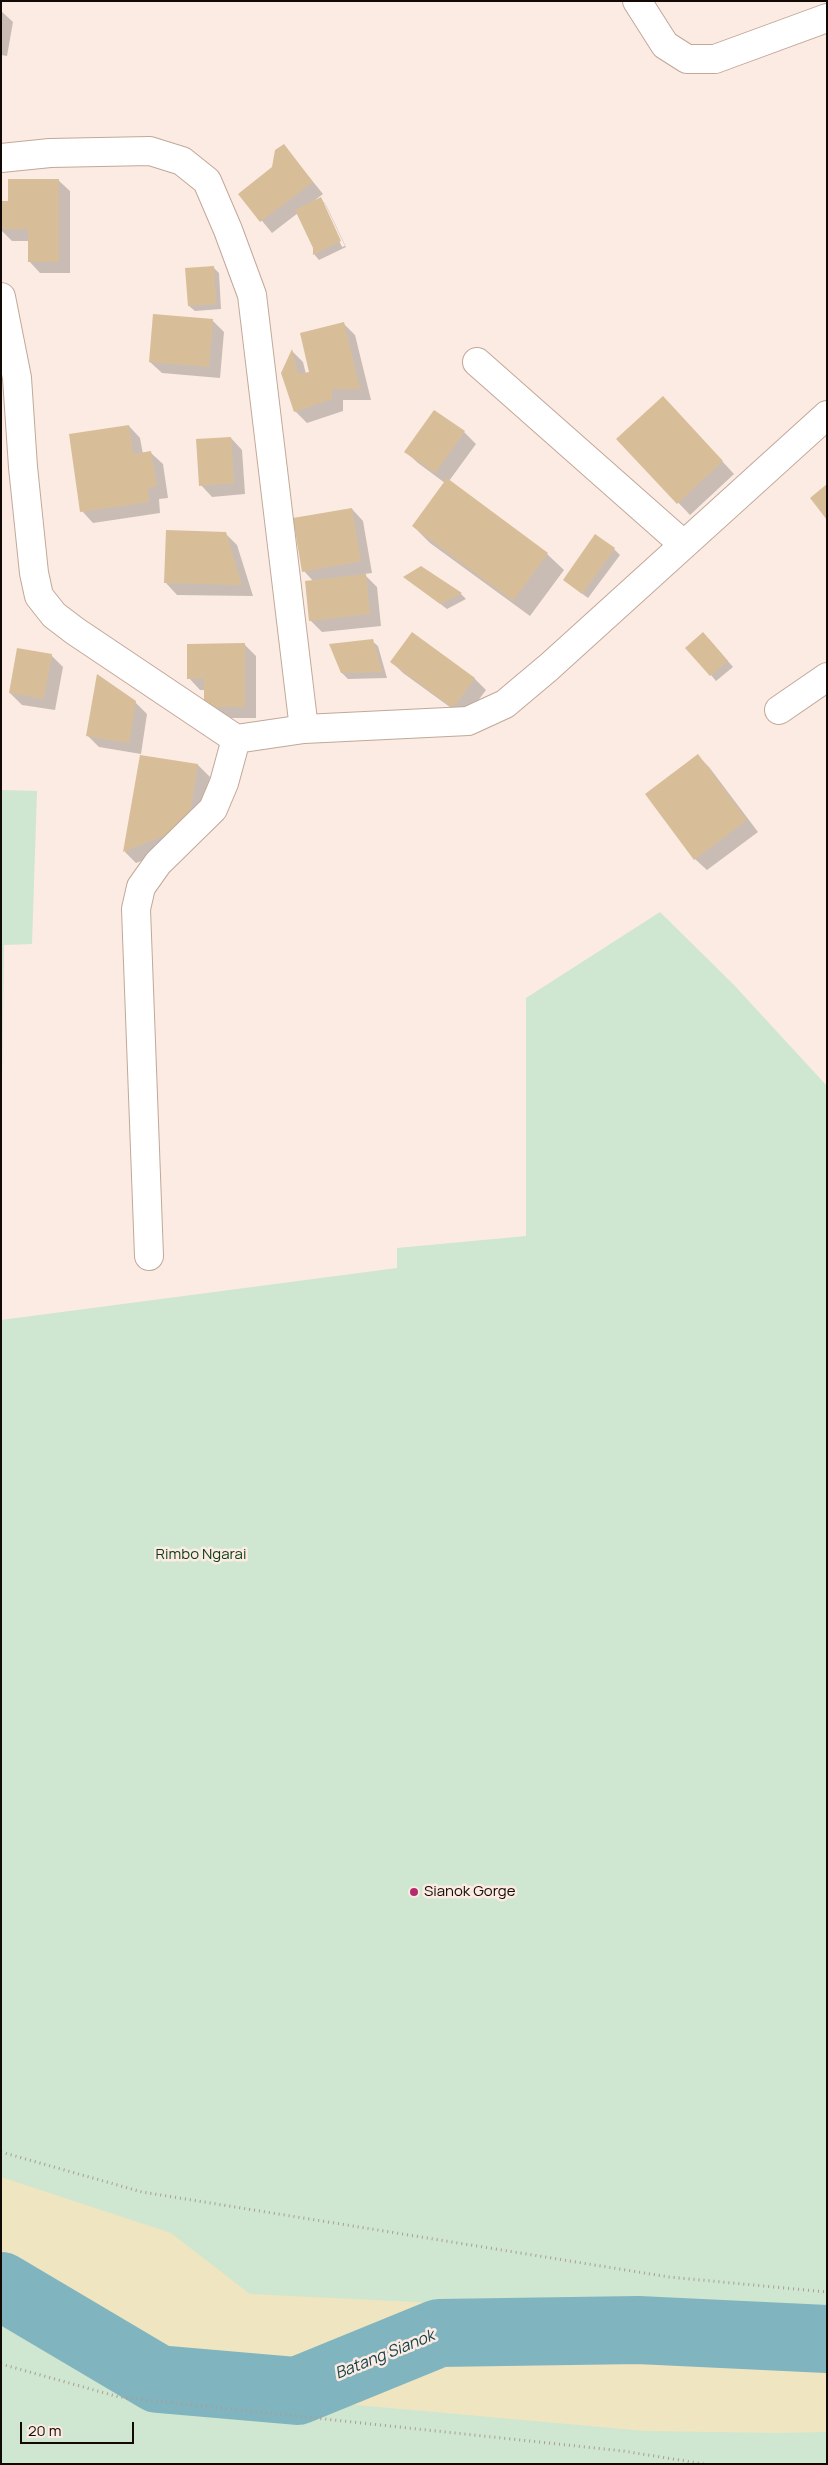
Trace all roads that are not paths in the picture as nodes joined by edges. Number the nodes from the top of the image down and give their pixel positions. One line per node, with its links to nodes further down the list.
1 (637, 1): 2 (street)
2 (827, 18)
3 (1, 158): 12 (street)
4 (1, 297): 6 (street)
5 (476, 362): 9 (street)
6 (9, 378): 8 (street)
7 (827, 415): 9 (street)
8 (12, 470): 13 (street)
9 (683, 544): 12 (street)
10 (827, 677): 11 (street)
11 (779, 710)
12 (304, 729): 13 (street)
13 (236, 739): 14 (street)
14 (149, 1256)

